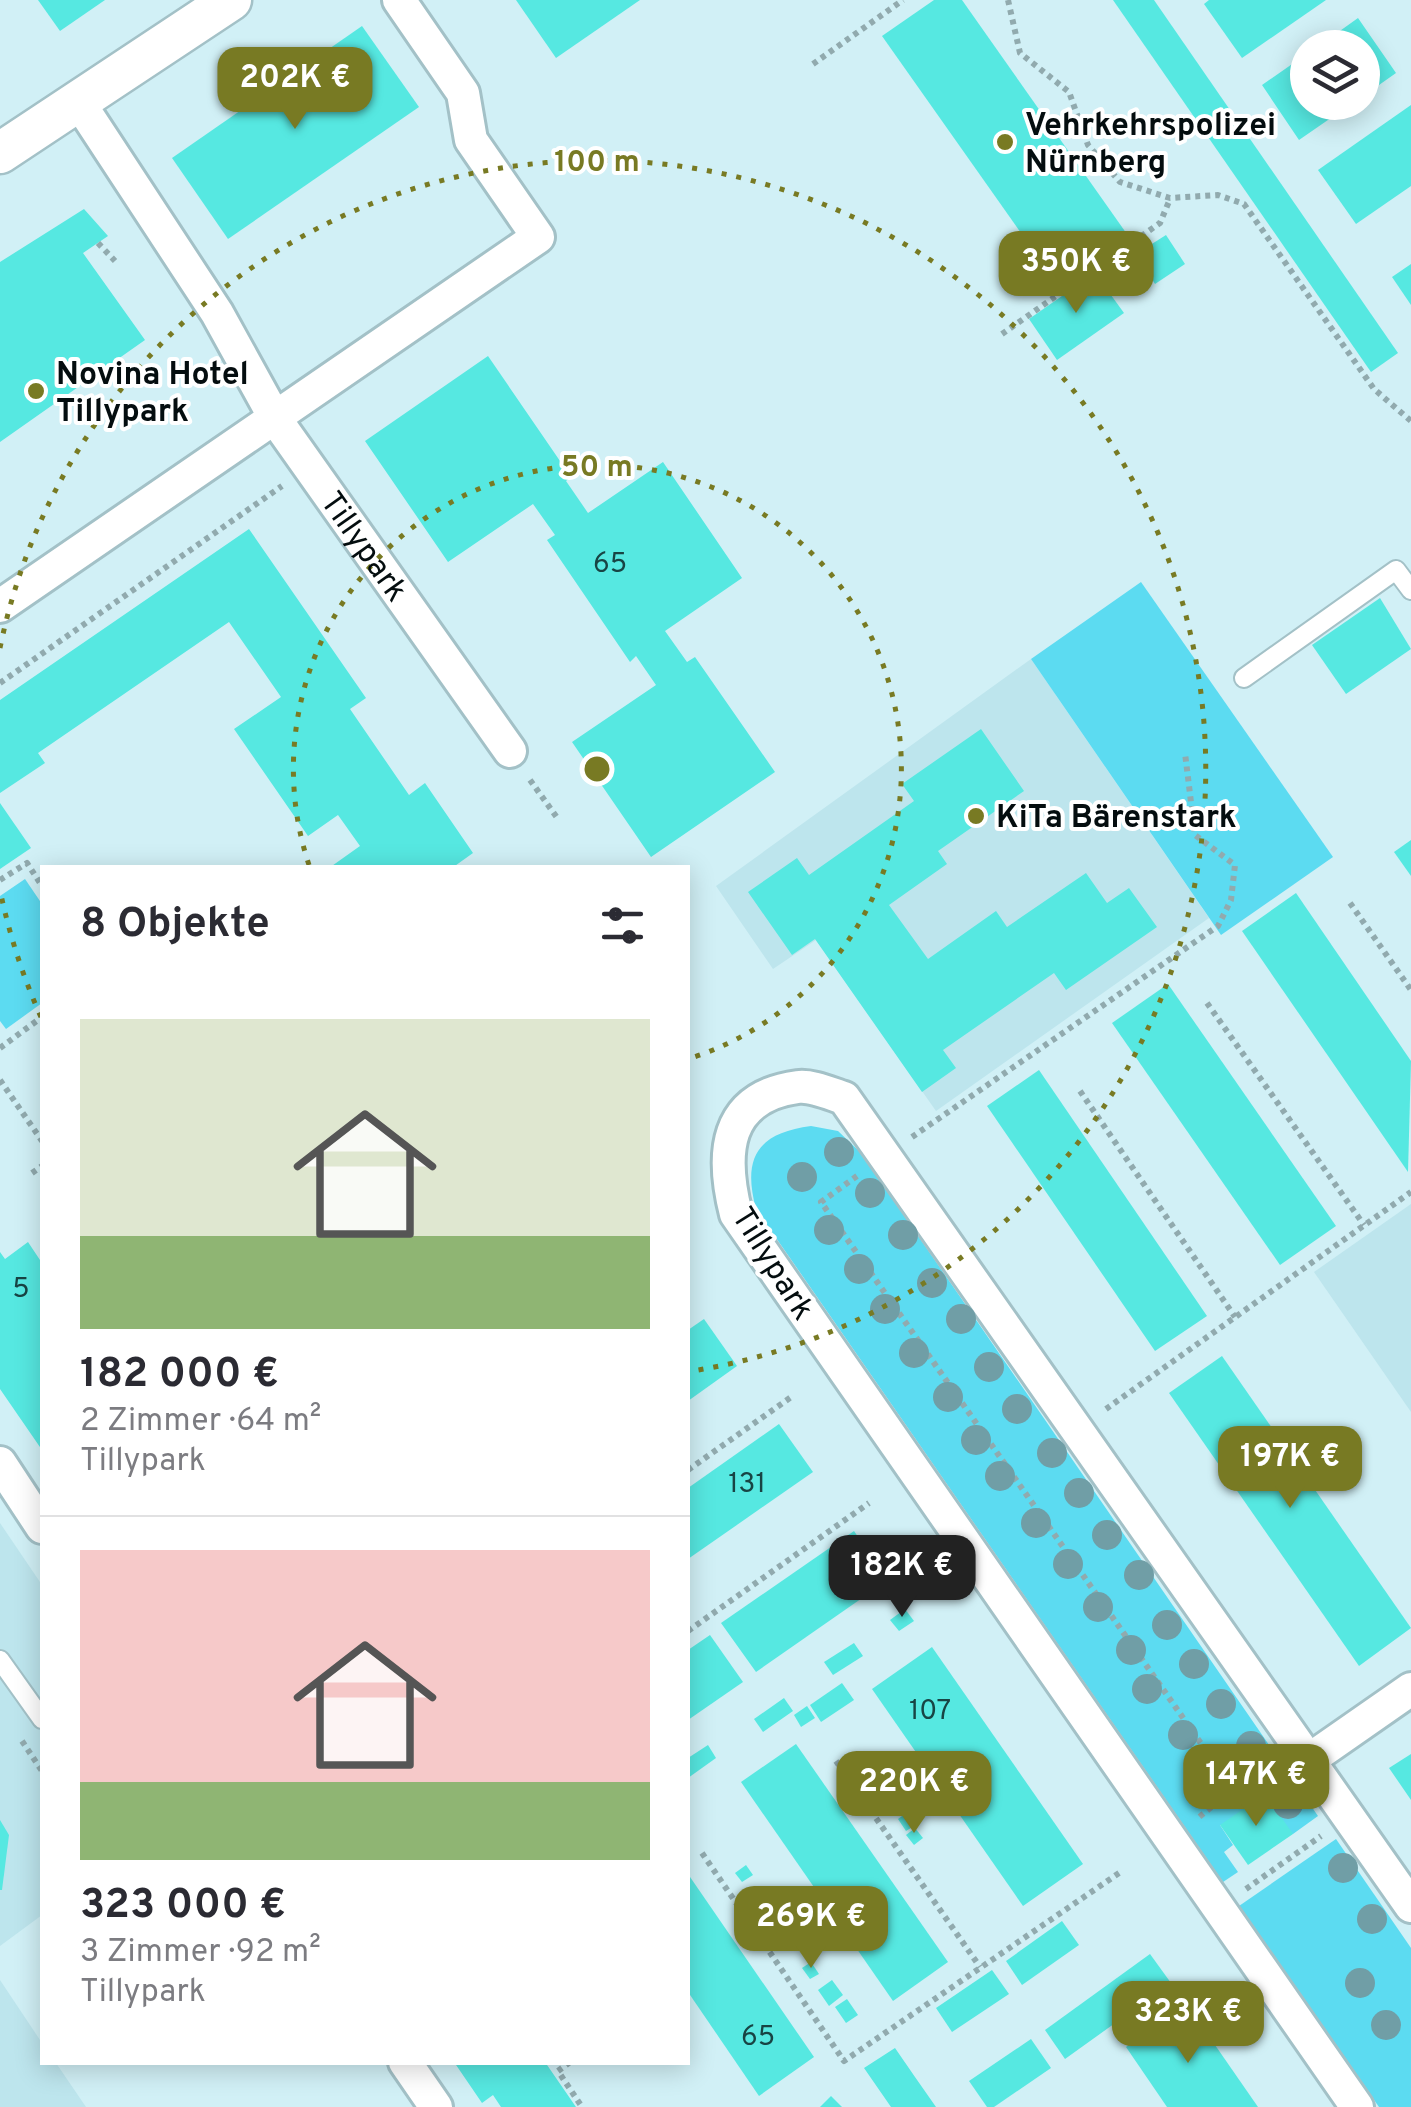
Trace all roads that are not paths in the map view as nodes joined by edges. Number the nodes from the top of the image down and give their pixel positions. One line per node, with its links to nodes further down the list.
1 (231, 0): 3 (street)
2 (399, 0): 5 (street)
3 (78, 101): 4 (street); 5 (street, Tillypark)
4 (0, 153)
5 (276, 420): 7 (street); 9 (street, Tillypark)
6 (1411, 590): 8 (lane)
7 (0, 606)
8 (1244, 678)
9 (510, 750)
10 (0, 1463): 11 (street)
11 (40, 1524)
12 (0, 1660): 14 (lane)
13 (1411, 1689): 15 (street)
14 (40, 1716)
15 (1309, 1760): 16 (street, Tillypark); 19 (street, Tillypark)
16 (1411, 1906)
17 (407, 2065): 18 (street)
18 (436, 2107)
19 (1357, 2107)

